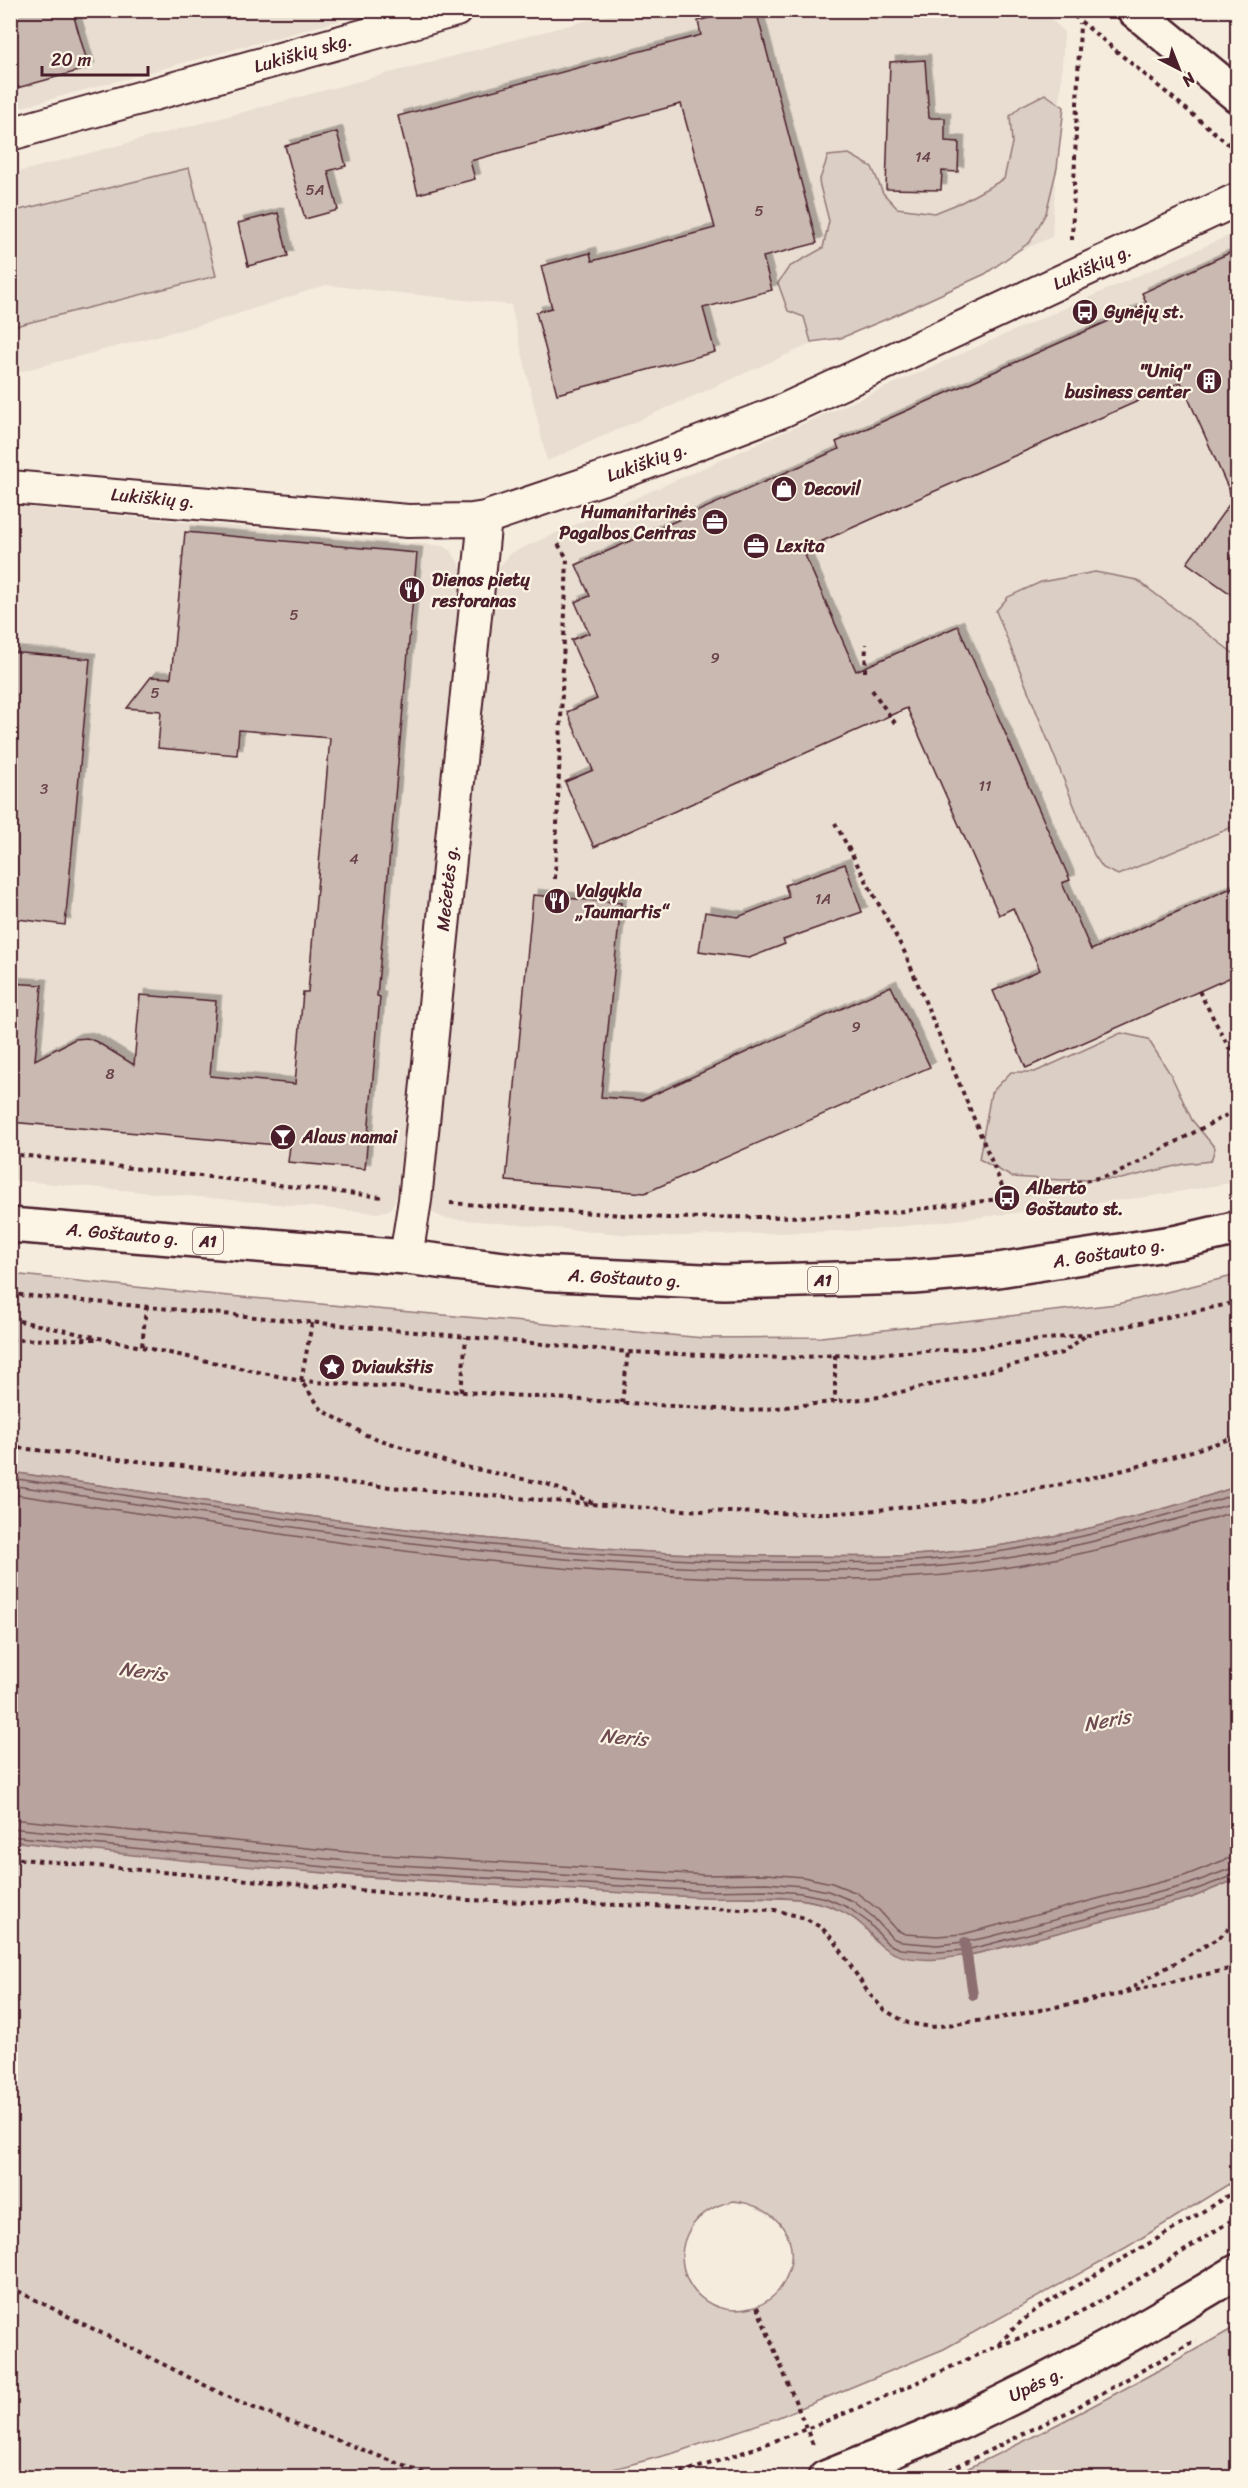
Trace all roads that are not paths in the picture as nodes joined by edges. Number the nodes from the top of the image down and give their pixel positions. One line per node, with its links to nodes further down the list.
1 (456, 10): 4 (street, Lukiškių skg.)
2 (1134, 10): 3 (main road)
3 (1238, 96)
4 (10, 134)
5 (1238, 199): 7 (street, Lukiškių g.)
6 (10, 487): 7 (street, Lukiškių g.)
7 (485, 518): 10 (street, Mečetės g.)
8 (10, 1225): 10 (main road, A. Goštauto g. / A1)
9 (1238, 1228): 10 (main road, A. Goštauto g. / A1)
10 (406, 1257)
11 (1238, 2271): 12 (main road, Upės g.)
12 (820, 2463)

